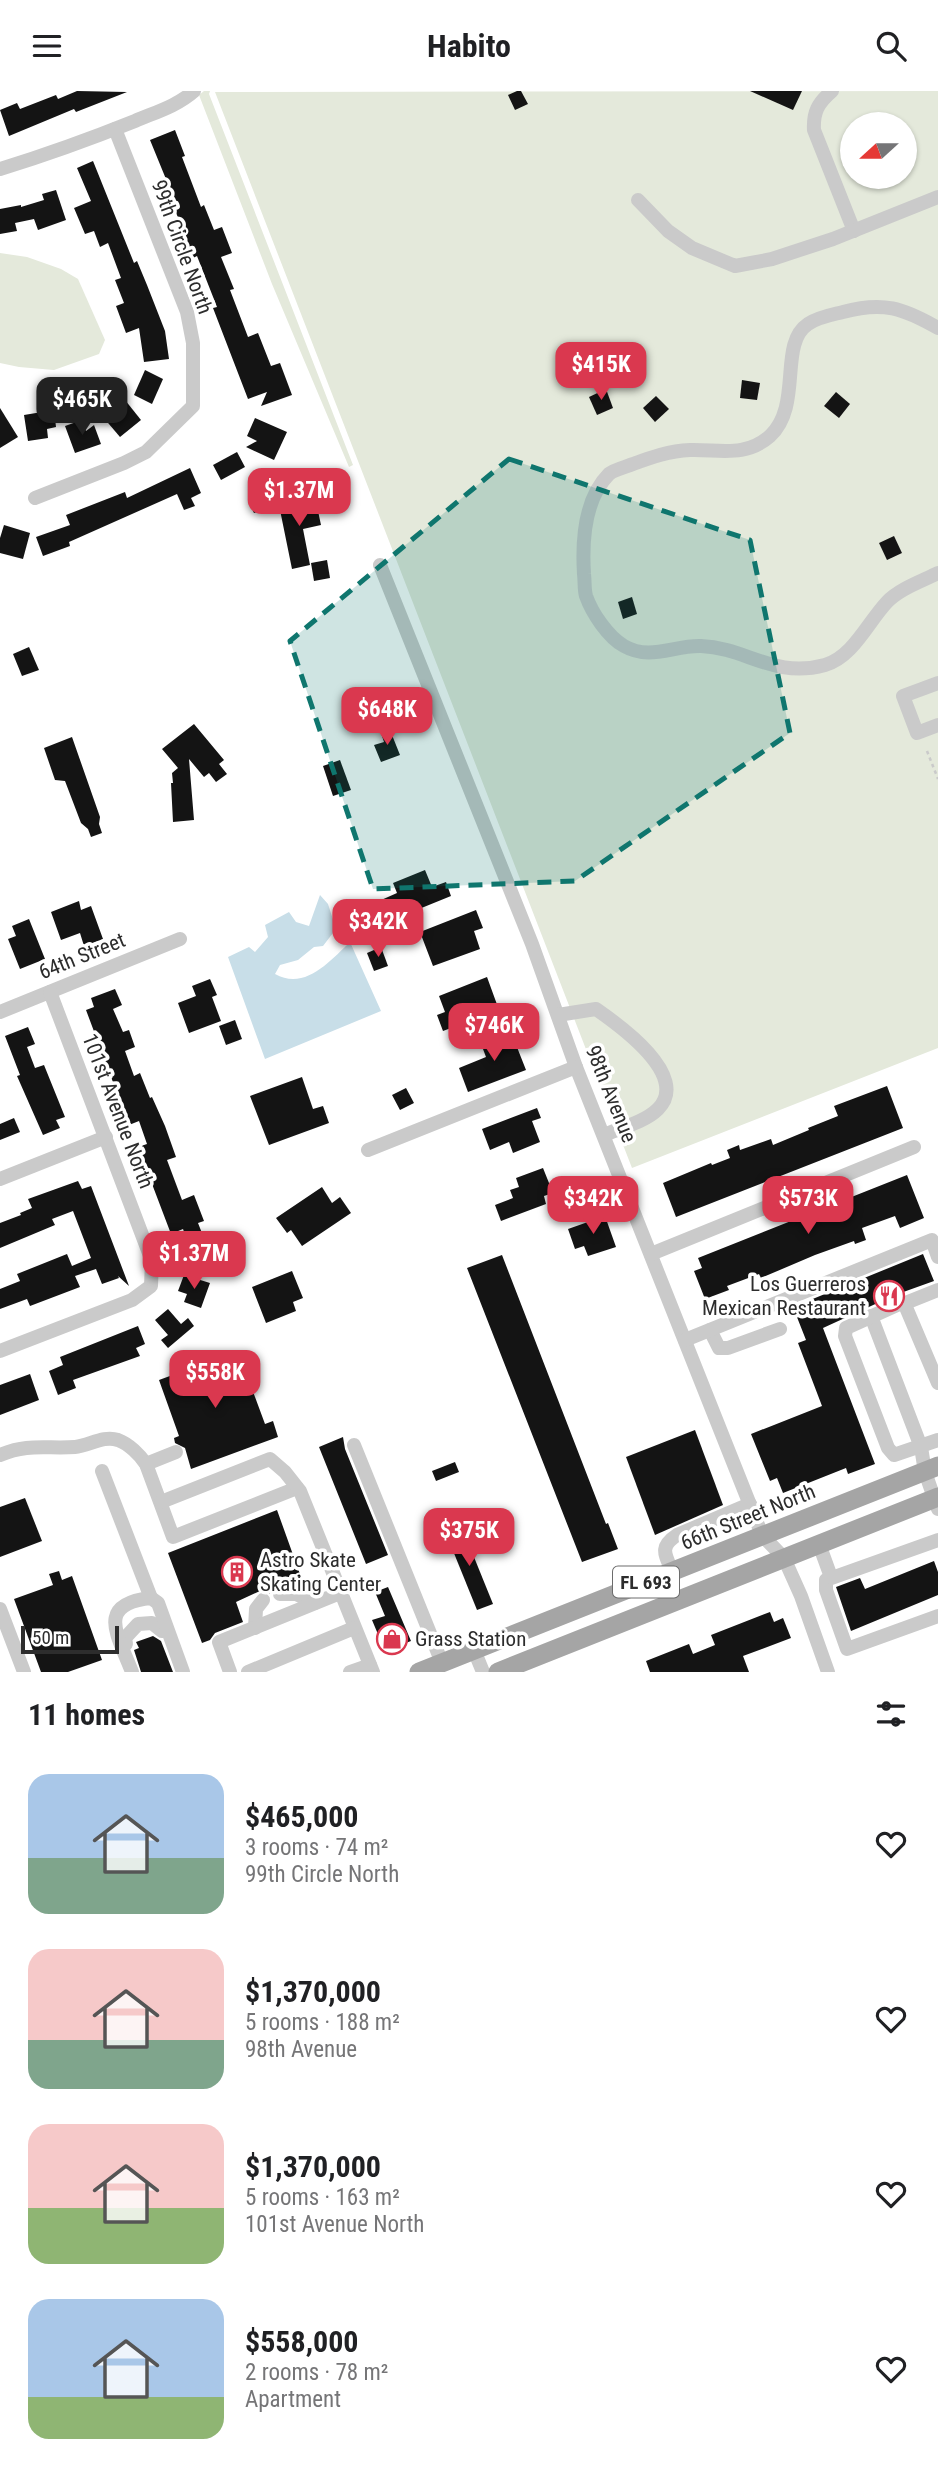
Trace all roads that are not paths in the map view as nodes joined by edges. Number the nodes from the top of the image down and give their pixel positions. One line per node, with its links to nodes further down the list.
1 (194, 91): 3 (street)
2 (832, 91): 7 (street)
3 (115, 129): 4 (street); 9 (street, 99th Circle North)
4 (0, 169)
5 (938, 197): 7 (street)
6 (638, 200): 7 (street)
7 (854, 231)
8 (938, 328): 11 (street)
9 (34, 498)
10 (380, 565): 17 (street, 98th Avenue)
11 (938, 573)
12 (938, 683): 13 (street)
13 (938, 725)
14 (180, 939): 15 (street, 64th Street)
15 (50, 992): 16 (street, 64th Street); 20 (street, 101st Avenue North)
16 (0, 1012)
17 (558, 1015): 18 (street, 98th Avenue); 19 (street)
18 (576, 1067): 19 (street, 98th Avenue); 22 (street)
19 (604, 1135): 24 (street, 98th Avenue)
20 (106, 1137): 23 (street); 32 (street, 101st Avenue North)
21 (914, 1147): 24 (street)
22 (368, 1150)
23 (0, 1179)
24 (652, 1254): 31 (street, 98th Avenue)
25 (938, 1257): 30 (street)
26 (938, 1290): 27 (street)
27 (903, 1304): 28 (street); 33 (street)
28 (871, 1316): 36 (street); 36 (street)
29 (780, 1329): 30 (street)
30 (710, 1330): 31 (street)
31 (685, 1340): 45 (street, 98th Avenue)
32 (0, 1351)
33 (938, 1383)
34 (938, 1440): 36 (street)
35 (354, 1444): 64 (street)
36 (921, 1447): 40 (street)
37 (176, 1452): 39 (street)
38 (0, 1455): 39 (street)
39 (146, 1464): 43 (street)
40 (931, 1469): 44 (street); 46 (main road, 66th Street North / FL 693)
41 (102, 1471): 54 (street)
42 (298, 1488): 43 (street); 43 (street); 52 (street)
43 (161, 1502)
44 (937, 1502): 48 (main road, FL 693)
45 (750, 1504): 46 (street, 98th Avenue); 50 (street)
46 (762, 1535): 49 (street, 98th Avenue); 50 (main road, 66th Street North / FL 693)
47 (938, 1541): 51 (street)
48 (819, 1544): 49 (main road, FL 693); 51 (street)
49 (783, 1557): 63 (street, 98th Avenue); 74 (main road, FL 693)
50 (673, 1571): 62 (main road, 66th Street North / FL 693)
51 (831, 1577): 61 (street)
52 (340, 1593): 56 (street); 60 (street)
53 (280, 1594): 56 (street)
54 (151, 1598): 66 (street); 67 (street)
55 (263, 1600): 59 (street)
56 (315, 1603): 59 (street)
57 (0, 1609): 68 (street)
58 (938, 1616): 61 (street)
59 (255, 1628): 69 (street)
60 (354, 1628): 65 (street); 70 (street)
61 (847, 1649): 63 (street)
62 (474, 1650): 64 (main road, 66th Street North / FL 693); 73 (street)
63 (822, 1656): 75 (street, 98th Avenue)
64 (442, 1663): 72 (main road, 66th Street North / FL 693)
65 (371, 1668): 71 (street)
66 (181, 1669): 67 (street)
67 (130, 1671)
68 (24, 1672)
69 (230, 1672)
70 (248, 1672)
71 (351, 1672)
72 (419, 1672)
73 (483, 1672)
74 (498, 1672)
75 (828, 1672)

